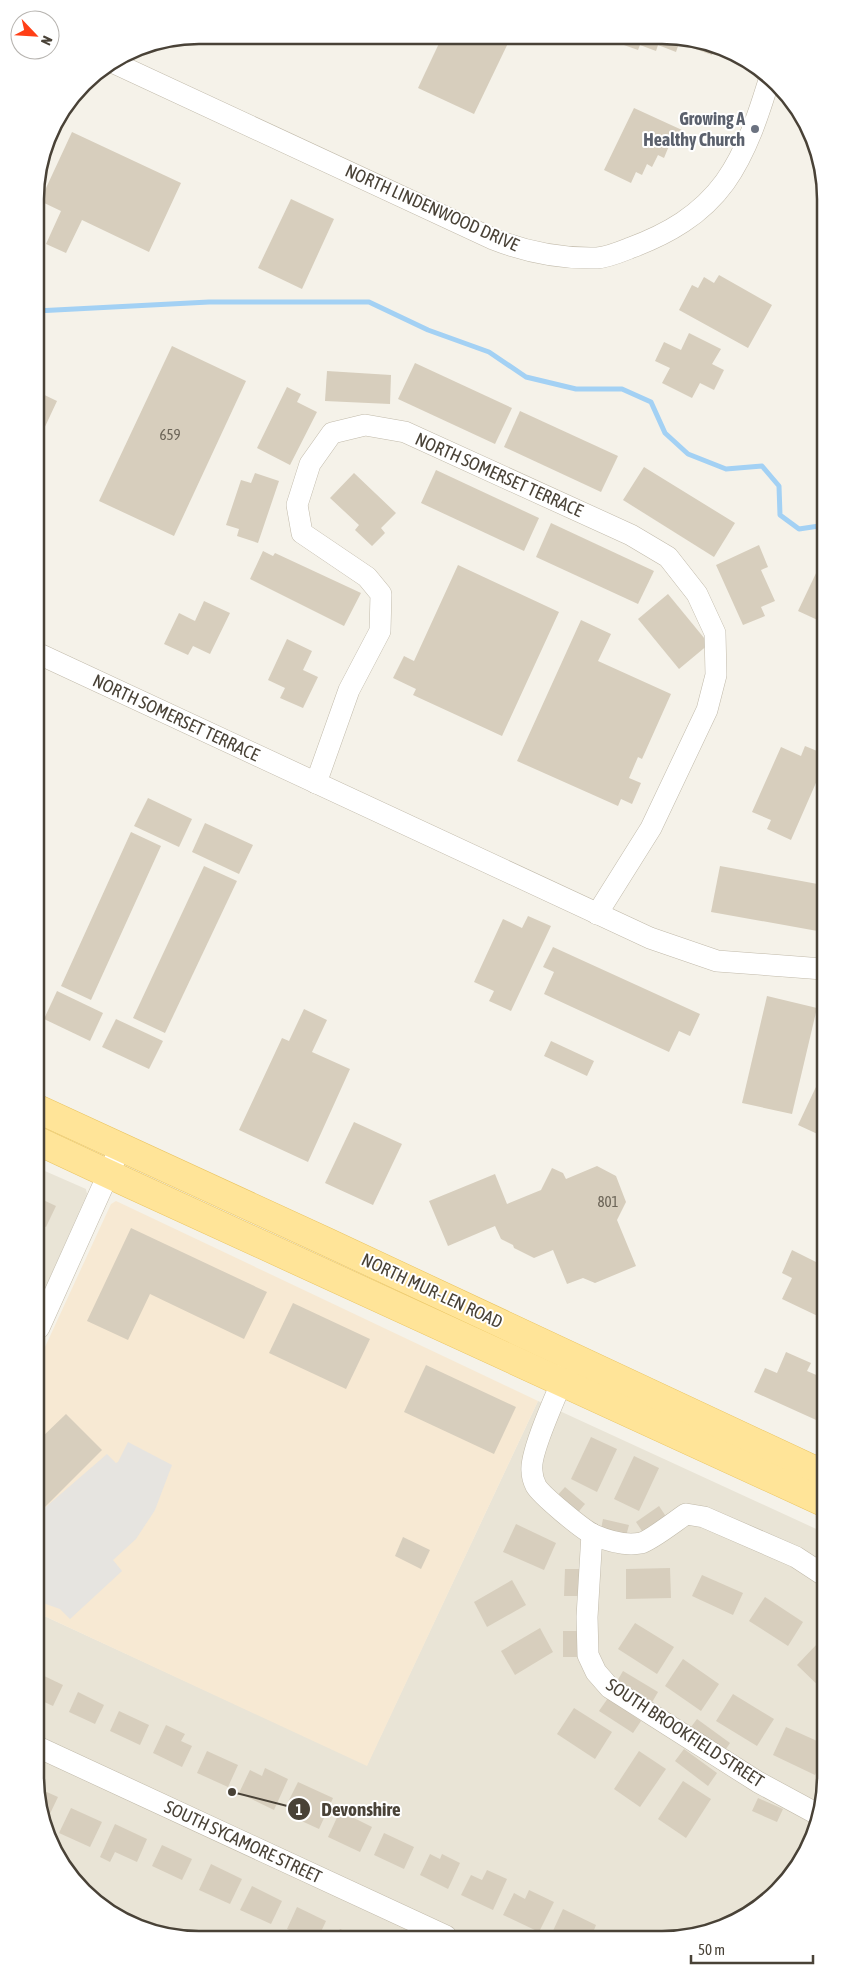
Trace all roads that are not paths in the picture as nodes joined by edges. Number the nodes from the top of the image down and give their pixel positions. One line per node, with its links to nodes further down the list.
1 (119, 65): 2 (street, NORTH LINDENWOOD DRIVE)
2 (767, 84)
3 (44, 656): 4 (street, NORTH SOMERSET TERRACE)
4 (316, 782): 5 (street, NORTH SOMERSET TERRACE); 5 (street, NORTH SOMERSET TERRACE)
5 (597, 914): 6 (street, NORTH SOMERSET TERRACE)
6 (817, 969)
7 (44, 1112): 9 (main road, NORTH MUR-LEN ROAD)
8 (44, 1144): 10 (main road, NORTH MUR-LEN ROAD)
9 (121, 1146): 10 (street); 12 (main road, NORTH MUR-LEN ROAD)
10 (108, 1174): 11 (street); 12 (main road, NORTH MUR-LEN ROAD)
11 (44, 1301)
12 (568, 1370): 13 (main road, NORTH MUR-LEN ROAD); 14 (main road, NORTH MUR-LEN ROAD); 15 (street)
13 (817, 1472)
14 (817, 1498)
15 (592, 1534): 16 (street); 18 (street, SOUTH BROOKFIELD STREET)
16 (817, 1571)
17 (44, 1750): 19 (street, SOUTH SYCAMORE STREET)
18 (813, 1812)
19 (435, 1931)

